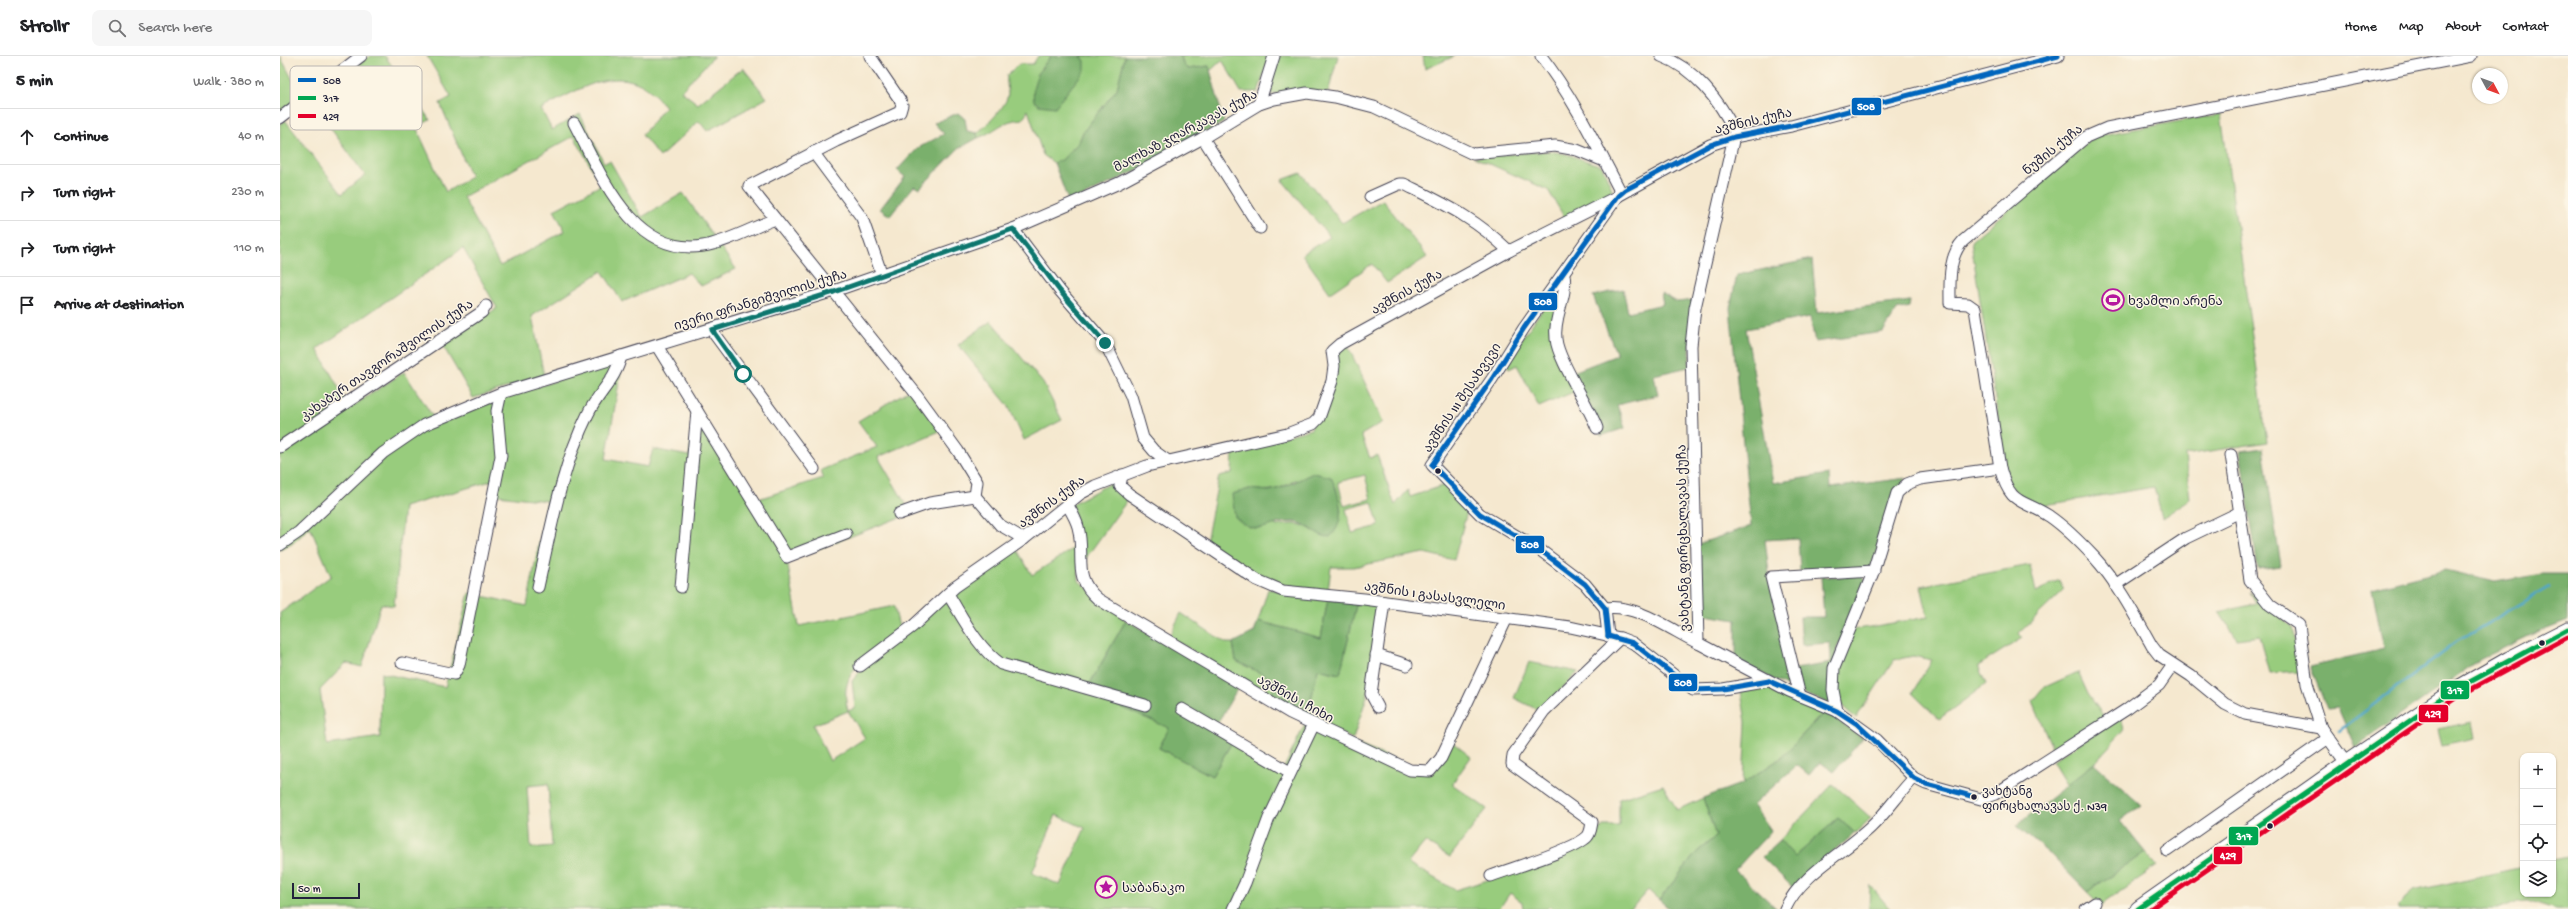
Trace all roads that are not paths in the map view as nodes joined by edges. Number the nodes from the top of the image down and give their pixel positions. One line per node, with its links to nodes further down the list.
1 (361, 56): 8 (street)
2 (870, 56): 15 (street)
3 (1274, 56): 9 (street)
4 (1541, 56): 16 (street)
5 (1661, 56): 13 (street)
6 (2058, 56): 13 (street, ავშნის ქუჩა)
7 (2471, 56): 36 (street, ნუშის ქუჩა)
8 (348, 66)
9 (1259, 104): 14 (street, მალხაზ ჯღარკავას ქუჩა); 16 (street, მალხაზ ჯღარკავას ქუჩა)
10 (290, 110): 11 (street)
11 (280, 118)
12 (574, 123): 19 (street)
13 (1734, 137): 17 (street, ავშნის ქუჩა); 57 (street, ვახტანგ ფირცხალავას ქუჩა)
14 (1203, 138): 20 (street); 21 (street, მალხაზ ჯღარკავას ქუჩა)
15 (813, 152): 19 (street); 23 (street)
16 (1604, 161): 17 (street)
17 (1618, 196): 22 (street, ავშნის ქუჩა); 24 (street, ავშნის III შესახვევი)
18 (1370, 197): 22 (street)
19 (775, 219): 25 (street)
20 (1260, 228)
21 (1013, 229): 23 (street, ივერი ფრანგიშვილის ქუჩა); 35 (street)
22 (1509, 251): 35 (street, ავშნის ქუჩა)
23 (882, 275): 25 (street, ივერი ფრანგიშვილის ქუჩა)
24 (1564, 275): 32 (street); 52 (street, ავშნის III შესახვევი)
25 (834, 292): 27 (street, ივერი ფრანგიშვილის ქუჩა); 39 (street)
26 (486, 306): 33 (street, კახაბერ თავგორაშვილის ქუჩა)
27 (712, 330): 28 (street, ივერი ფრანგიშვილის ქუჩა); 37 (street)
28 (657, 346): 29 (street, ივერი ფრანგიშვილის ქუჩა); 31 (street)
29 (621, 356): 30 (street, ივერი ფრანგიშვილის ქუჩა); 48 (street)
30 (501, 393): 45 (street, ივერი ფრანგიშვილის ქუჩა); 59 (street)
31 (697, 411): 43 (street); 49 (street)
32 (1597, 428)
33 (280, 447)
34 (2230, 455): 41 (street)
35 (1168, 461): 38 (street, ავშნის ქუჩა)
36 (2000, 468): 46 (street); 47 (street)
37 (814, 469)
38 (1122, 475): 40 (street, ავშნის ქუჩა); 51 (street, ავშნის I გასასვლელი)
39 (975, 496): 42 (street); 44 (street)
40 (1067, 504): 44 (street, ავშნის ქუჩა); 69 (street, ავშნის I ჩიხი)
41 (2240, 512): 47 (street); 70 (street)
42 (899, 514)
43 (846, 534)
44 (1024, 538): 50 (street, ავშნის ქუჩა)
45 (280, 545)
46 (1874, 571): 64 (street); 68 (street)
47 (2116, 586): 61 (street)
48 (538, 587)
49 (681, 587)
50 (948, 594): 62 (street, ავშნის ქუჩა); 65 (street)
51 (1384, 602): 53 (street, ავშნის I გასასვლელი); 58 (street)
52 (1605, 608): 55 (street); 57 (street)
53 (1507, 618): 55 (street, ავშნის I გასასვლელი); 69 (street, ავშნის I ჩიხი)
54 (2568, 629): 72 (street)
55 (1608, 636): 56 (street, ავშნის I გასასვლელი)
56 (1620, 638): 63 (street, ავშნის I გასასვლელი); 76 (street)
57 (1698, 643): 63 (street, ვახტანგ ფირცხალავას ქუჩა)
58 (1376, 655): 60 (street); 66 (street)
59 (402, 663)
60 (1407, 665)
61 (2173, 665): 70 (street); 74 (street, ვახტანგ ფირცხალავას ქუჩა)
62 (860, 666)
63 (1769, 681): 64 (street, ვახტანგ ფირცხალავას ქუჩა)
64 (1800, 696): 68 (street, ვახტანგ ფირცხალავას ქუჩა)
65 (1145, 705)
66 (1378, 707)
67 (1182, 709): 73 (street)
68 (1837, 711): 74 (street, ვახტანგ ფირცხალავას ქუჩა)
69 (1314, 724): 73 (street)
70 (2321, 728): 71 (street)
71 (2327, 739): 72 (street); 75 (street)
72 (2346, 763): 79 (street)
73 (1290, 772): 77 (street)
74 (1914, 778): 78 (street)
75 (2167, 851)
76 (1491, 876)
77 (1233, 909)
78 (1785, 909)
79 (2138, 909)

